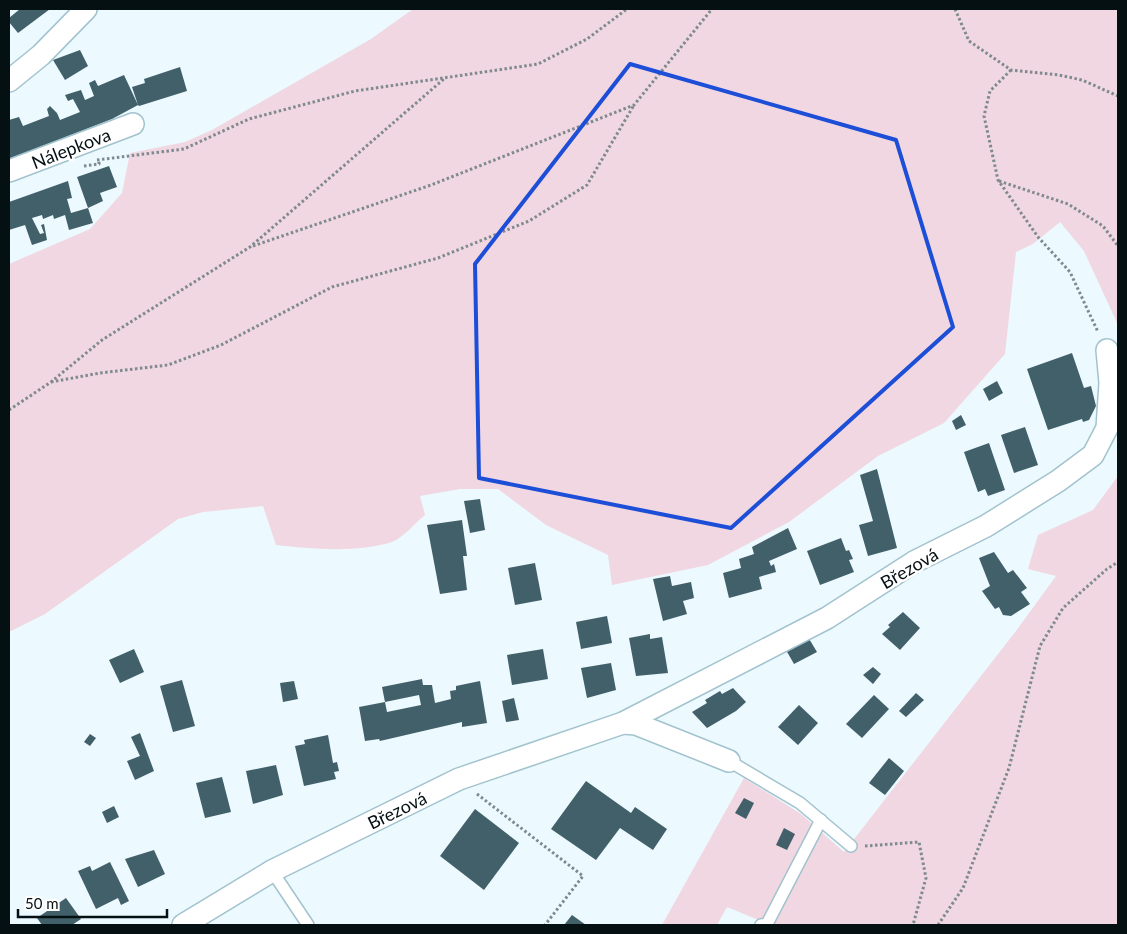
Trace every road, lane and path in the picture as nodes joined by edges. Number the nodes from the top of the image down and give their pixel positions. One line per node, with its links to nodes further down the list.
1 (86, 9): 7 (street)
2 (627, 9): 6 (path)
3 (712, 9): 9 (path)
4 (955, 9): 5 (path)
5 (1011, 70): 8 (path); 13 (path)
6 (445, 78): 11 (path); 15 (path)
7 (9, 81)
8 (1118, 96)
9 (634, 105): 15 (path); 17 (path)
10 (133, 124): 12 (street, Nálepkova)
11 (90, 160)
12 (9, 171)
13 (998, 180): 14 (path); 16 (path)
14 (1118, 246)
15 (250, 247): 17 (path)
16 (1107, 350): 20 (street, Březová)
17 (51, 382): 18 (path)
18 (9, 410)
19 (1118, 562): 31 (path)
20 (623, 723): 21 (street); 22 (street, Březová)
21 (728, 761): 23 (lane)
22 (459, 779): 25 (street, Březová); 28 (path)
23 (821, 820): 24 (lane); 29 (lane)
24 (851, 846): 30 (path)
25 (272, 871): 26 (street, Březová); 27 (lane)
26 (183, 925)
27 (308, 925)
28 (546, 925)
29 (761, 925)
30 (913, 925)
31 (938, 925)

